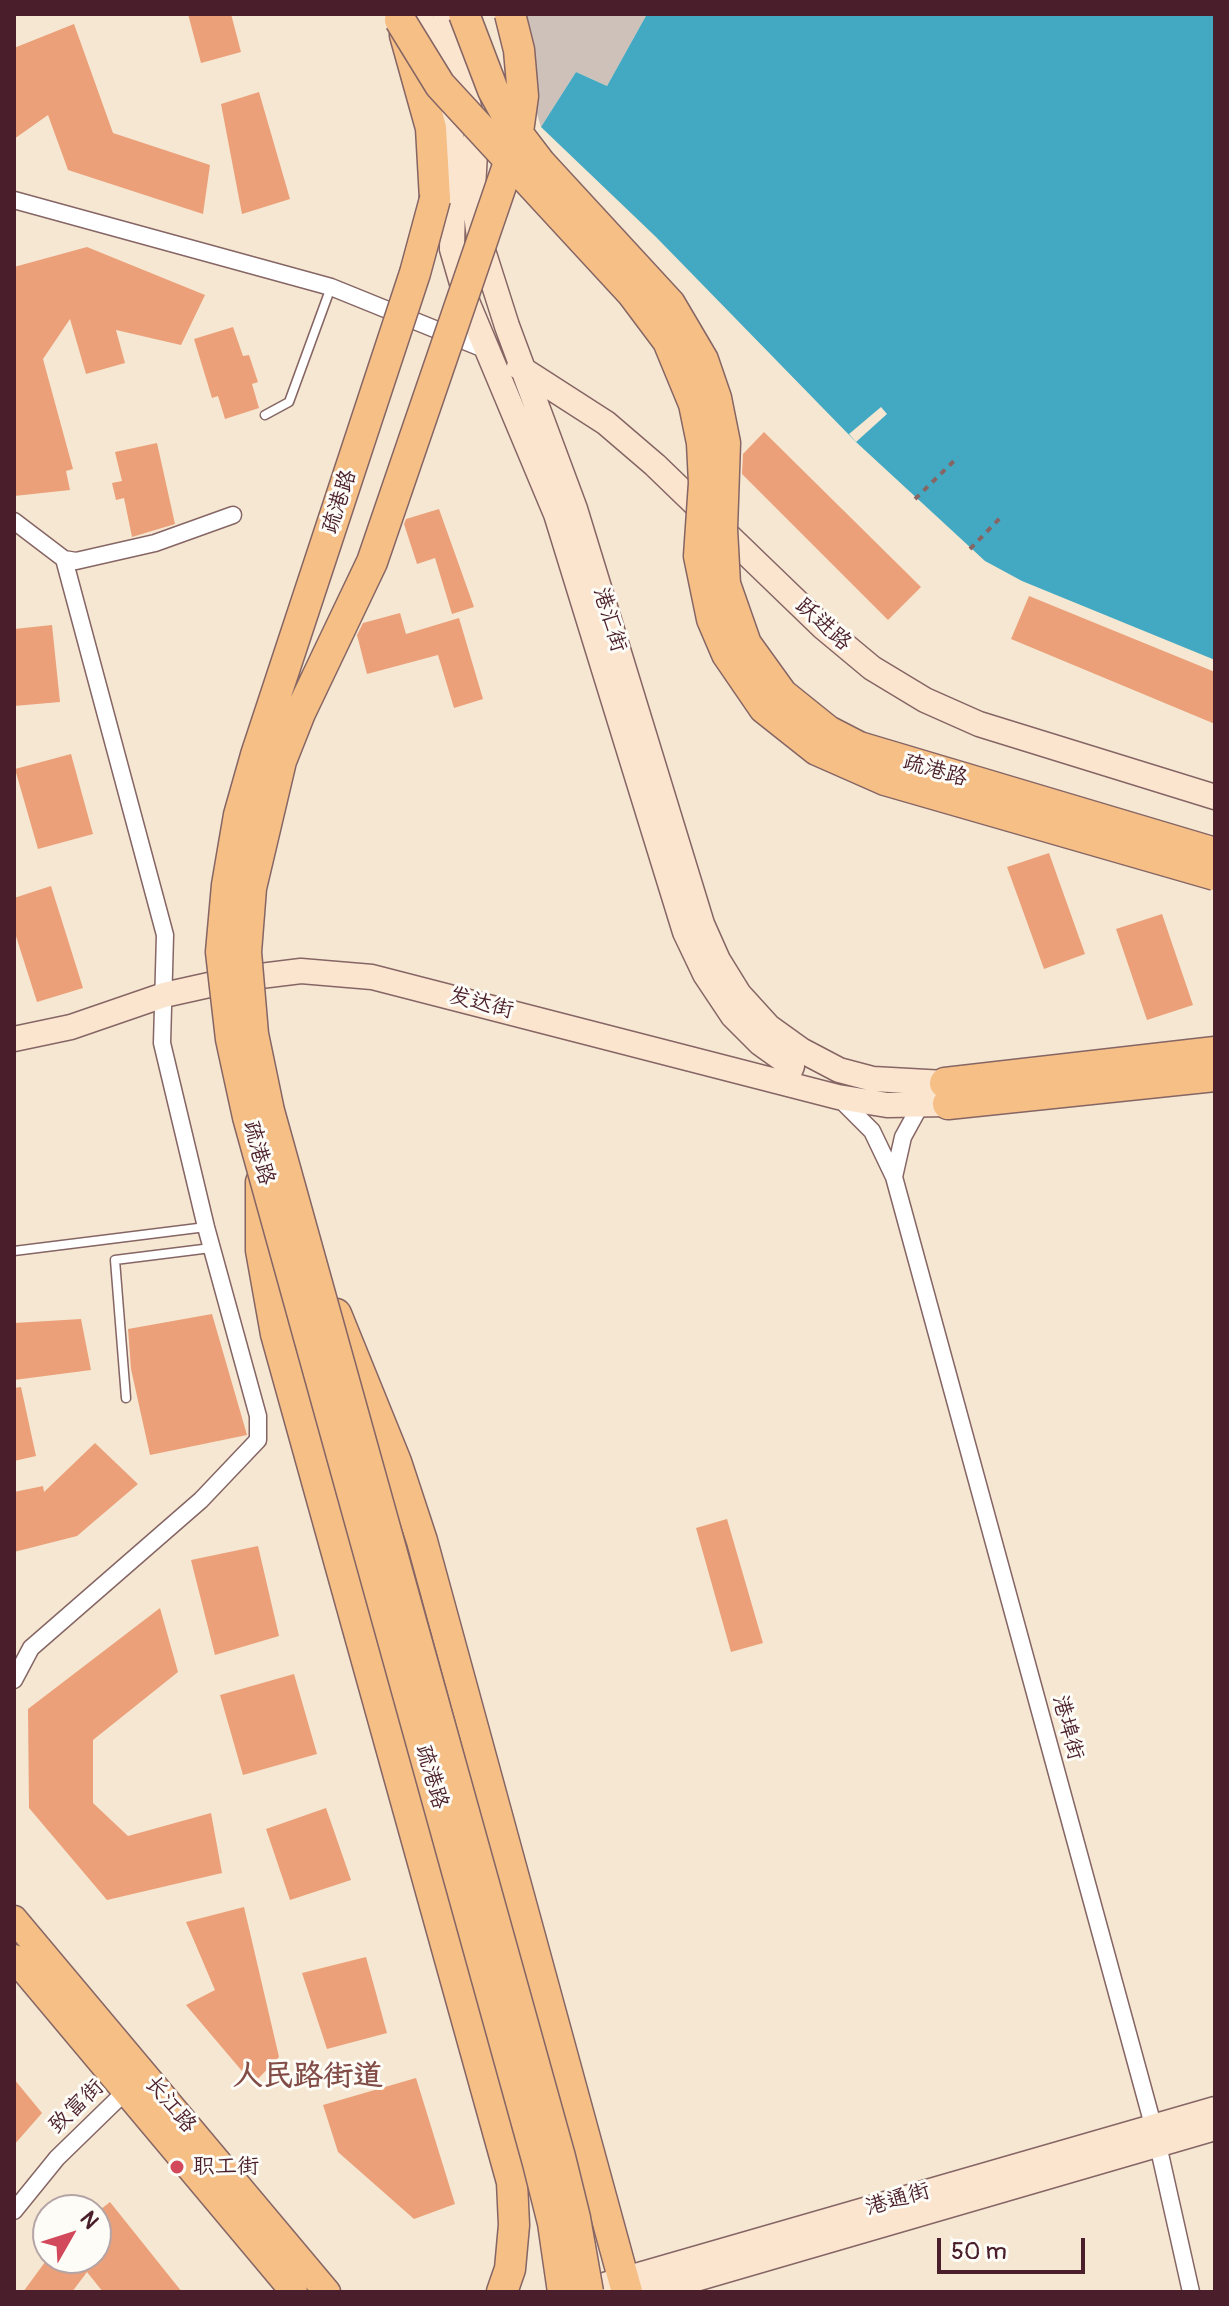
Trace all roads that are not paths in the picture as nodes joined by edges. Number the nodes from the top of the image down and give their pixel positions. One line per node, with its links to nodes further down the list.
1 (445, 14): 8 (street, 港汇街)
2 (464, 14): 14 (highway, 疏港路, bridge)
3 (510, 14): 26 (highway, 疏港路, bridge)
4 (406, 16): 7 (street, 港汇街); 15 (highway, bridge); 23 (highway, 疏港路, bridge)
5 (14, 200): 6 (street)
6 (331, 287): 7 (street); 9 (lane)
7 (489, 351): 8 (street, 跃进路); 19 (street, 港汇街)
8 (523, 369): 13 (street, 跃进路); 19 (street, 港汇街)
9 (265, 415)
10 (233, 515): 12 (street)
11 (14, 521): 12 (street)
12 (64, 559): 16 (street)
13 (1215, 797)
14 (1215, 853)
15 (1215, 875)
16 (164, 995): 17 (street, 发达街); 19 (street, 发达街); 25 (street)
17 (14, 1039)
18 (1215, 1052): 22 (highway)
19 (793, 1066): 21 (street, 发达街); 22 (street, 港汇街)
20 (1215, 1076): 22 (highway)
21 (838, 1097): 22 (street, 发达街); 24 (street, 港埠街)
22 (937, 1098): 24 (street)
23 (260, 1164): 41 (highway); 42 (highway, 疏港路, bridge)
24 (894, 1177): 36 (street, 港埠街)
25 (206, 1227): 27 (street); 28 (lane)
26 (306, 1245): 38 (highway, bridge); 44 (highway, 疏港路, bridge)
27 (211, 1248): 29 (lane); 30 (street)
28 (14, 1251)
29 (126, 1398)
30 (14, 1680)
31 (14, 1919): 33 (main road, 长江路)
32 (14, 1958): 33 (main road, 长江路)
33 (135, 2083): 37 (street, 致富街); 39 (main road, 长江路); 40 (main road, 长江路)
34 (1215, 2109): 36 (street, 港通街)
35 (1215, 2128): 36 (street, 港通街)
36 (1156, 2135): 38 (street, 港通街); 45 (street, 港通街); 46 (street, 港埠街)
37 (14, 2211)
38 (626, 2286): 43 (street, 港通街)
39 (294, 2292)
40 (327, 2292)
41 (502, 2292)
42 (563, 2292)
43 (580, 2292)
44 (588, 2292)
45 (651, 2292)
46 (1191, 2292)

